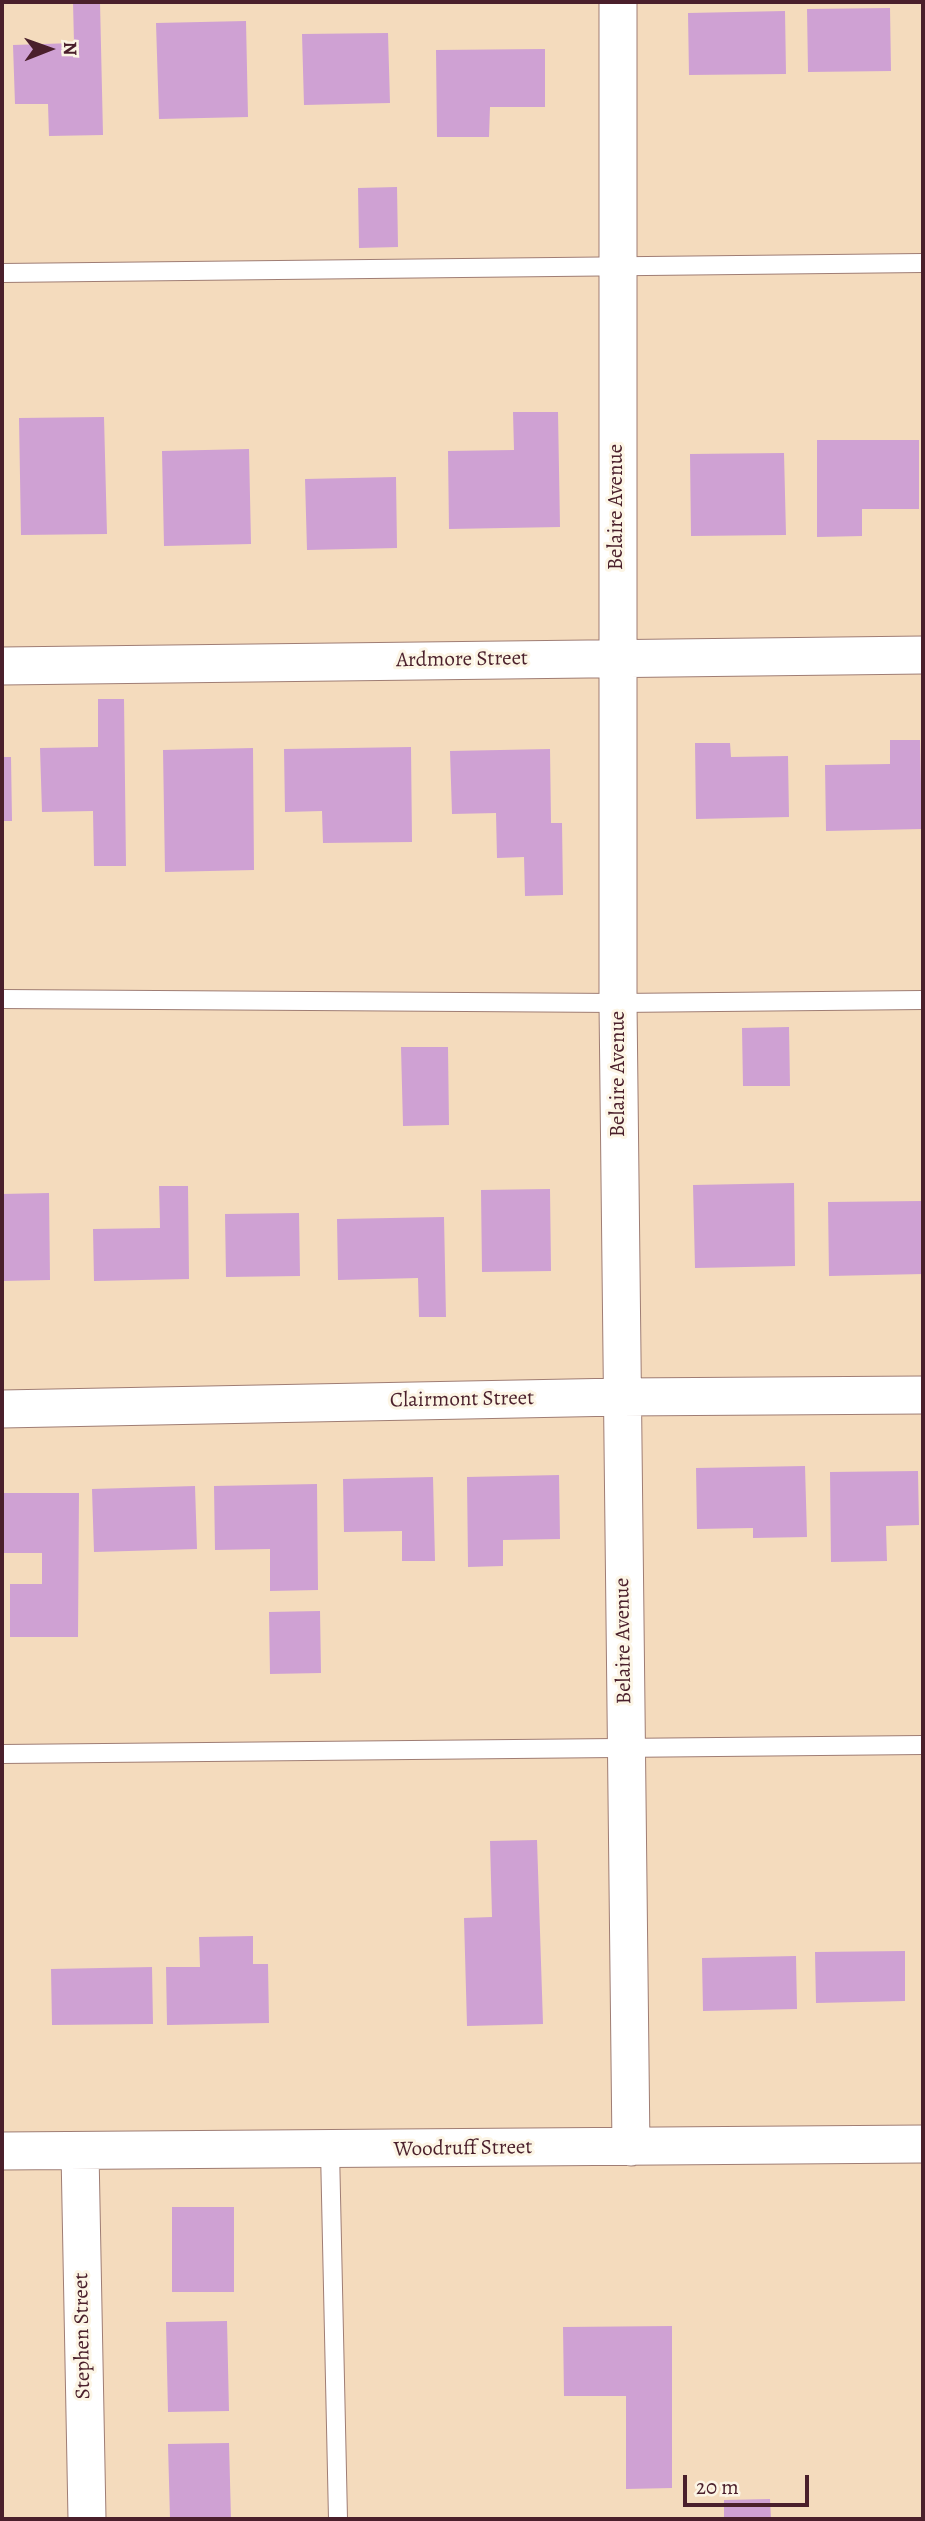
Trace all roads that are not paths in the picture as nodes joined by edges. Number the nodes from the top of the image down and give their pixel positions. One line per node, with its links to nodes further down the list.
1 (618, 2): 3 (street, Belaire Avenue)
2 (923, 263): 3 (lane)
3 (617, 267): 4 (lane); 6 (street, Belaire Avenue)
4 (2, 273)
5 (923, 655): 6 (street, Ardmore Street)
6 (617, 657): 7 (street, Ardmore Street); 10 (street, Belaire Avenue)
7 (2, 666)
8 (2, 999): 10 (lane)
9 (923, 1000): 10 (lane)
10 (618, 1003): 12 (street, Belaire Avenue)
11 (923, 1395): 12 (street, Clairmont Street)
12 (621, 1397): 13 (street, Clairmont Street); 15 (street, Belaire Avenue)
13 (2, 1409)
14 (923, 1745): 15 (lane)
15 (626, 1748): 16 (lane); 18 (street, Belaire Avenue)
16 (2, 1754)
17 (923, 2144): 18 (street, Woodruff Street)
18 (631, 2147): 19 (street, Woodruff Street)
19 (330, 2150): 21 (street, Woodruff Street); 23 (lane)
20 (2, 2151): 21 (street, Woodruff Street)
21 (80, 2152): 22 (street, Stephen Street)
22 (87, 2519)
23 (338, 2519)

